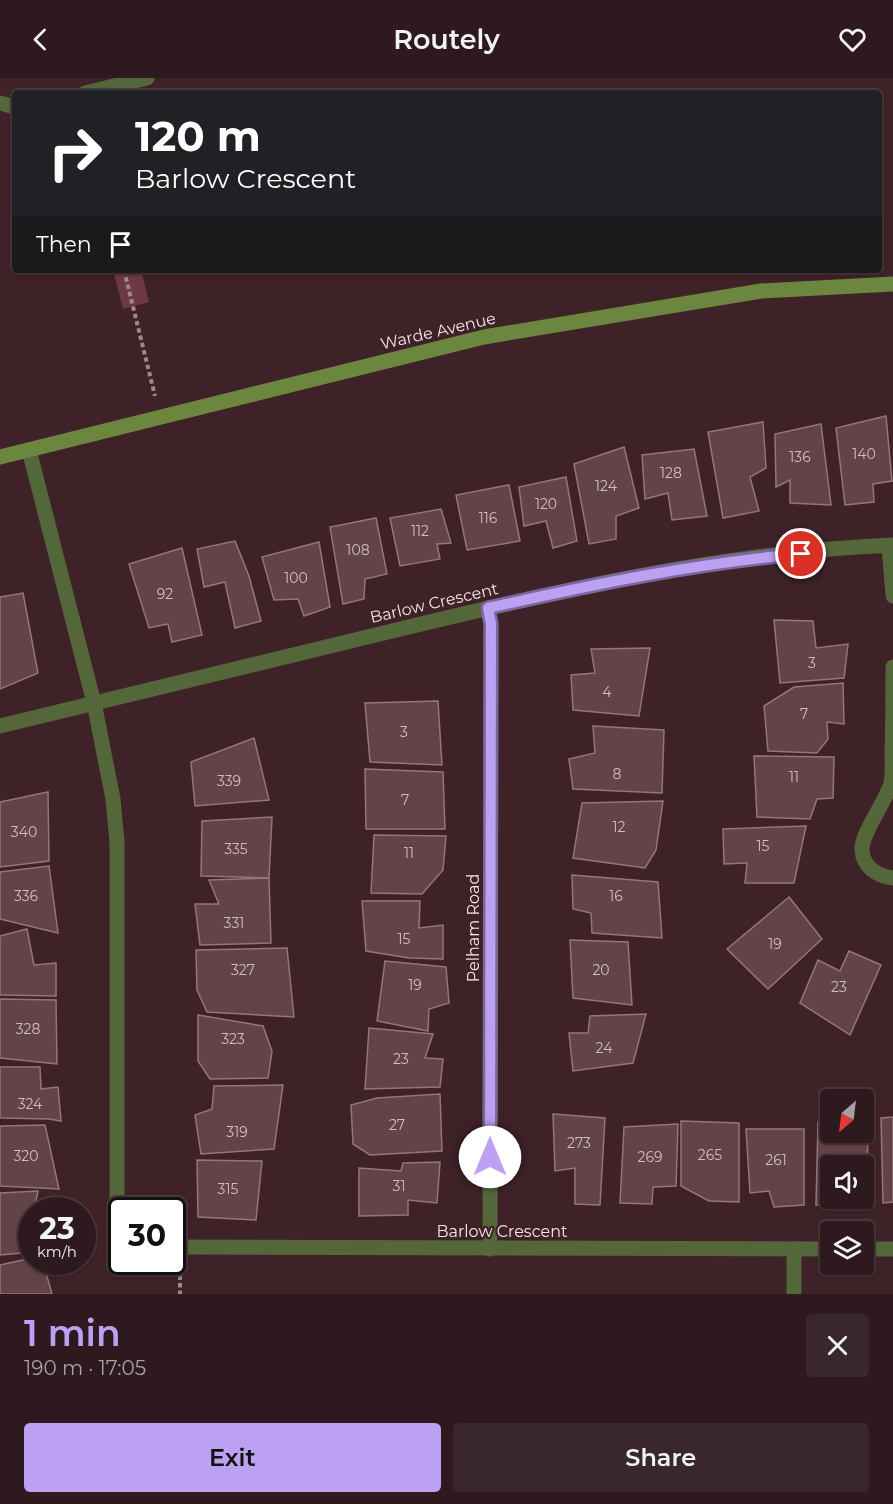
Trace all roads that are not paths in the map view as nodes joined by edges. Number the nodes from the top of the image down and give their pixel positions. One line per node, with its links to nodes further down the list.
1 (147, 78): 2 (street)
2 (97, 90)
3 (893, 284): 4 (main road, Warde Avenue)
4 (29, 450): 5 (main road, Warde Avenue); 10 (street)
5 (0, 457)
6 (891, 546): 7 (street); 8 (street, Barlow Crescent)
7 (893, 596)
8 (488, 608): 10 (street, Barlow Crescent); 16 (street, Pelham Road)
9 (893, 668): 12 (street)
10 (94, 704): 11 (street, Barlow Crescent); 14 (street)
11 (0, 726)
12 (892, 783): 13 (street)
13 (893, 878)
14 (117, 1197)
15 (186, 1247): 16 (street, Barlow Crescent)
16 (490, 1249): 17 (street, Barlow Crescent)
17 (794, 1249): 18 (street, Barlow Crescent); 21 (street)
18 (820, 1249)
19 (874, 1249): 20 (street)
20 (893, 1249)
21 (794, 1294)

